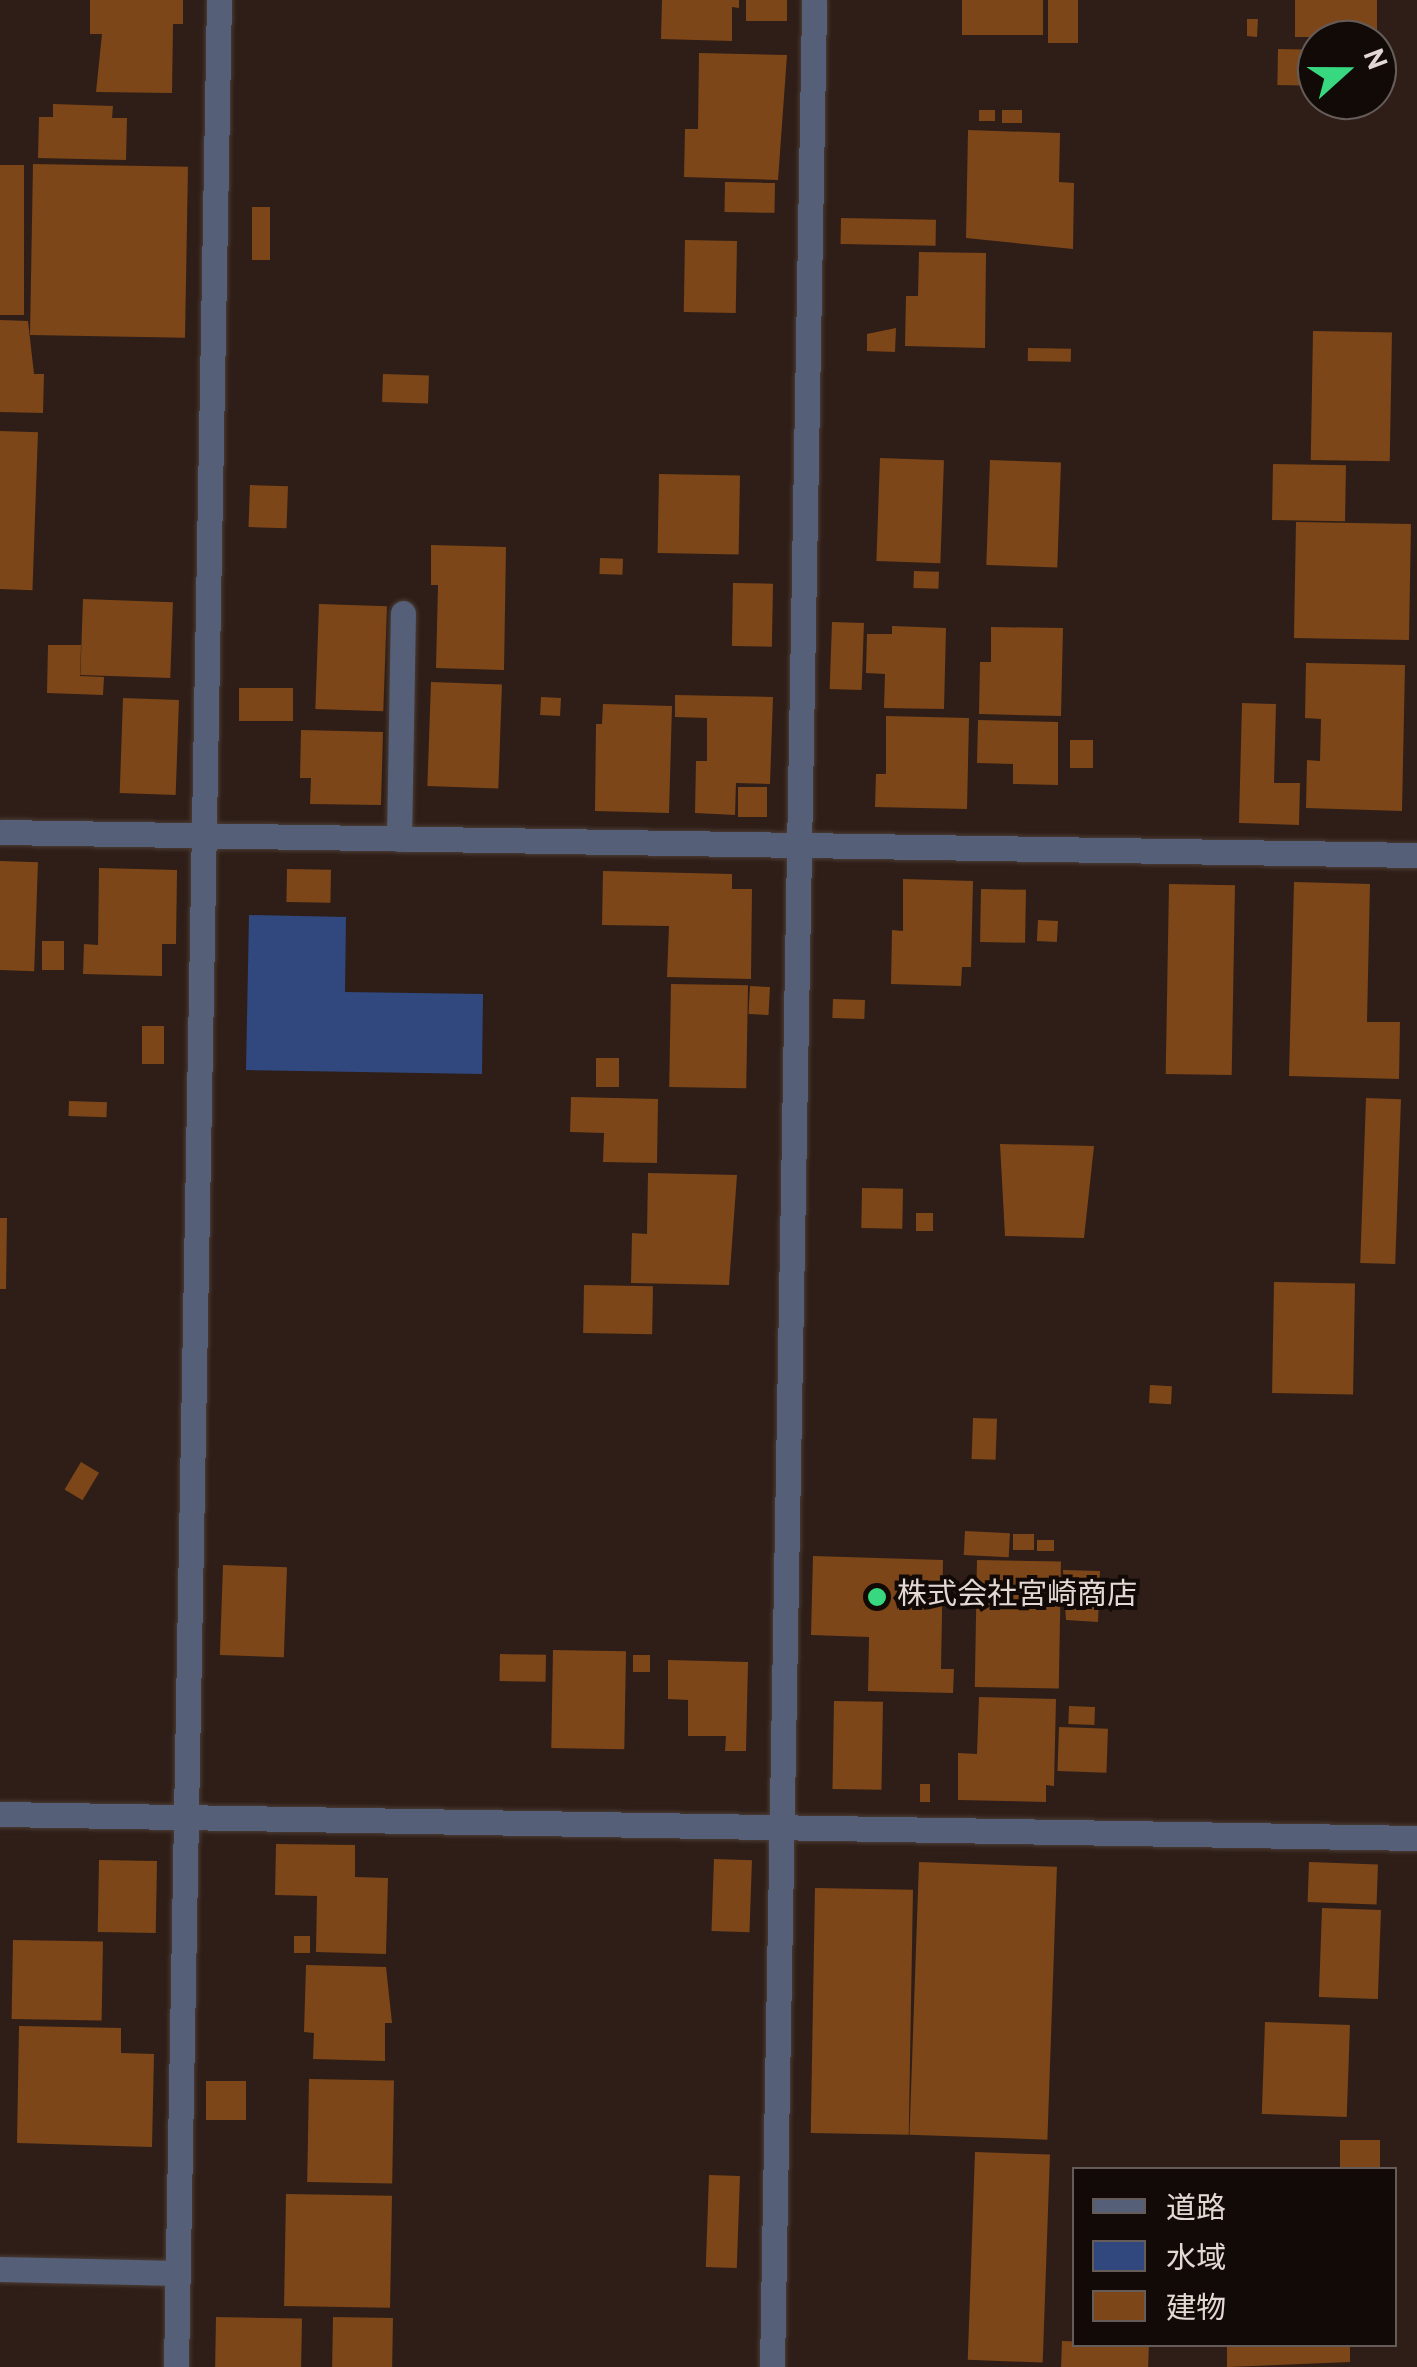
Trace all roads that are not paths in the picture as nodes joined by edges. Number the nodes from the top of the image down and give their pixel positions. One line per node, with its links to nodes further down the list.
1 (219, 0): 5 (street)
2 (814, 0): 7 (street)
3 (403, 613): 6 (street)
4 (0, 832): 5 (street)
5 (203, 836): 6 (street); 10 (street)
6 (399, 838): 7 (street)
7 (799, 845): 8 (street); 11 (street)
8 (1417, 855)
9 (0, 1814): 10 (street)
10 (189, 1817): 11 (street); 14 (street)
11 (782, 1827): 12 (street); 16 (street)
12 (1417, 1838)
13 (0, 2270): 14 (street)
14 (178, 2273): 15 (street)
15 (176, 2367)
16 (772, 2367)

